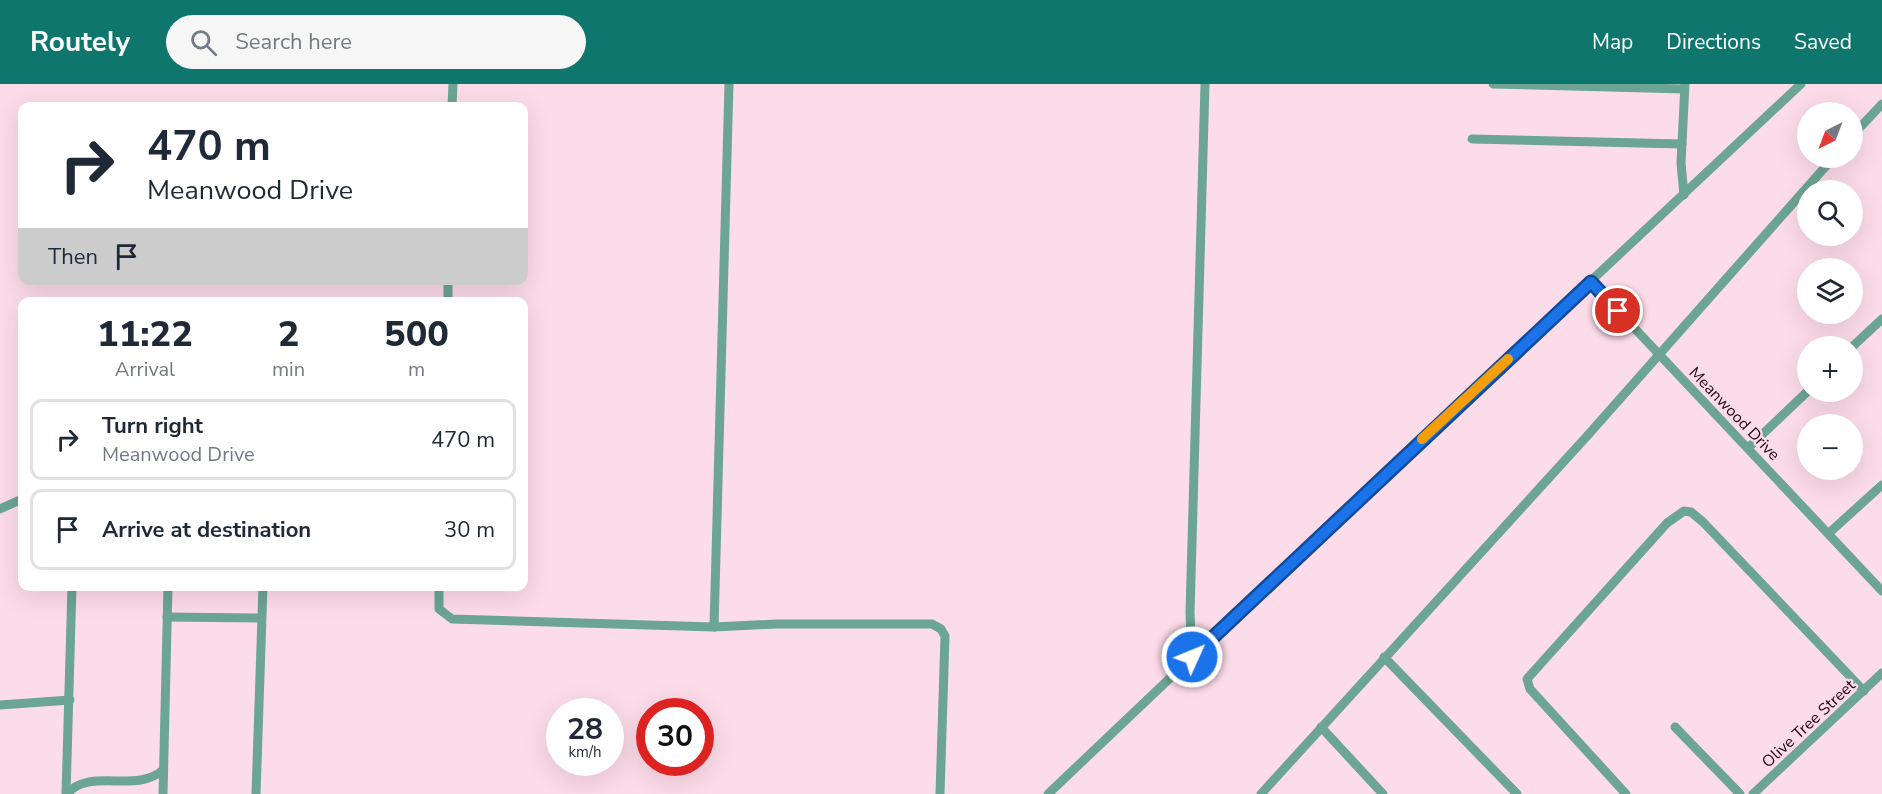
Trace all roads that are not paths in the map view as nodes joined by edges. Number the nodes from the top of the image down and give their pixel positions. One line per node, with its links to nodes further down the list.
1 (453, 84): 7 (street)
2 (729, 84): 31 (street)
3 (1205, 84): 32 (street)
4 (1493, 84): 6 (street)
5 (1801, 84): 13 (street)
6 (1684, 87): 11 (street)
7 (452, 102)
8 (1882, 104): 9 (street)
9 (1863, 124)
10 (1472, 139): 11 (street)
11 (1682, 144): 13 (street)
12 (1824, 168): 17 (street)
13 (1684, 195): 14 (street)
14 (1591, 282): 17 (street, Meanwood Drive); 32 (street)
15 (1882, 319): 16 (street)
16 (1863, 337)
17 (1659, 355): 19 (street, Meanwood Drive); 33 (street)
18 (1797, 401): 19 (street)
19 (1748, 448): 23 (street, Meanwood Drive)
20 (1882, 485): 23 (street)
21 (18, 501): 22 (street)
22 (0, 509)
23 (1829, 533): 28 (street, Meanwood Drive)
24 (72, 591): 36 (street)
25 (168, 591): 29 (street)
26 (262, 591): 30 (street)
27 (439, 591): 31 (street)
28 (1882, 591)
29 (167, 617): 30 (street); 40 (street)
30 (260, 618): 43 (street)
31 (714, 627): 44 (street)
32 (1192, 657): 45 (street)
33 (1384, 657): 38 (street); 48 (street)
34 (1882, 673): 35 (street, Olive Tree Street)
35 (1864, 691): 49 (street); 51 (street, Olive Tree Street)
36 (70, 700): 37 (street); 41 (street)
37 (0, 705)
38 (1321, 727): 46 (street); 47 (street)
39 (1675, 727): 50 (street)
40 (163, 770): 41 (street); 42 (street)
41 (67, 794)
42 (163, 794)
43 (256, 794)
44 (940, 794)
45 (1048, 794)
46 (1261, 794)
47 (1383, 794)
48 (1517, 794)
49 (1626, 794)
50 (1740, 794)
51 (1753, 794)

